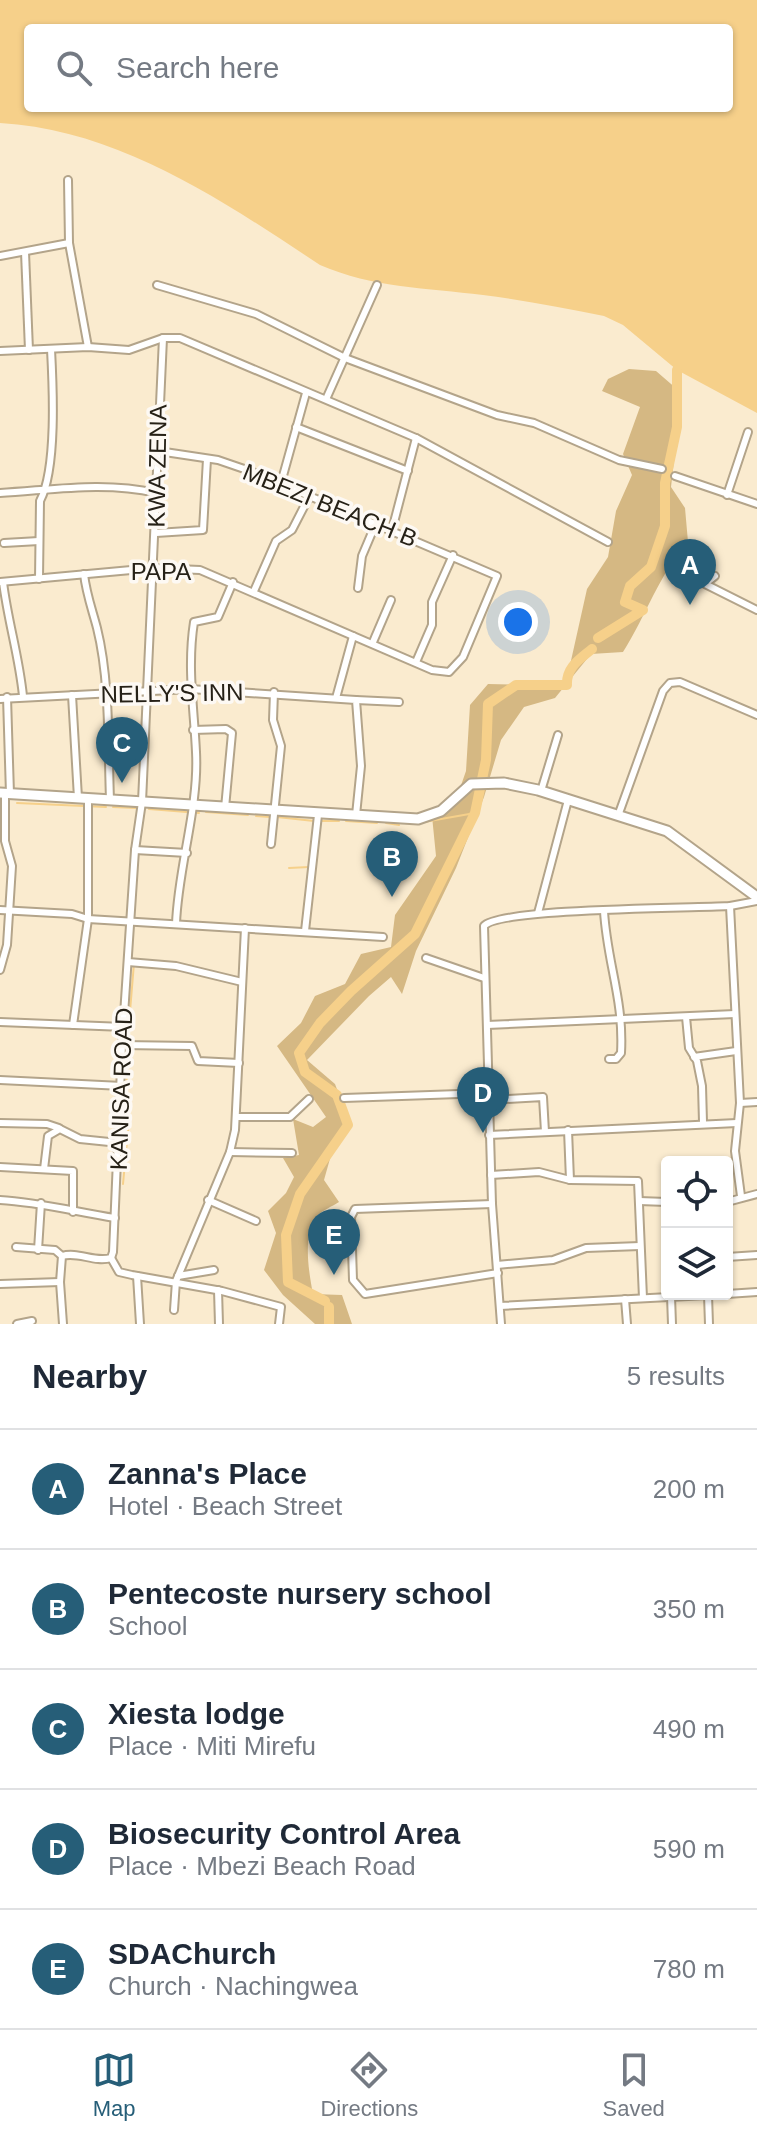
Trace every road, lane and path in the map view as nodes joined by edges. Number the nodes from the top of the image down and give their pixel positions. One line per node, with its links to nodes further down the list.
1 (68, 180): 2 (street)
2 (69, 243): 3 (street); 8 (street)
3 (25, 252): 4 (street); 10 (street)
4 (0, 256)
5 (157, 285): 12 (street)
6 (377, 285): 12 (street)
7 (163, 338): 8 (street); 13 (street); 18 (street, KWA ZENA)
8 (88, 347): 9 (street)
9 (51, 349): 10 (street); 24 (street)
10 (29, 350): 11 (street)
11 (0, 351)
12 (345, 358): 14 (street); 20 (street)
13 (306, 393): 14 (street); 15 (street)
14 (327, 397): 17 (street)
15 (296, 427): 21 (street); 23 (street)
16 (748, 432): 28 (street)
17 (416, 438): 21 (street); 34 (street)
18 (158, 451): 19 (street, MBEZI BEACH B); 26 (street, KWA ZENA)
19 (207, 459): 23 (street, MBEZI BEACH B); 32 (street)
20 (662, 469)
21 (408, 471): 31 (street)
22 (675, 476): 28 (street)
23 (281, 483): 27 (street, MBEZI BEACH B)
24 (46, 490): 25 (street); 26 (street); 33 (street)
25 (0, 493)
26 (156, 493): 32 (street, KWA ZENA)
27 (310, 495): 30 (street, MBEZI BEACH B); 45 (street)
28 (727, 495): 29 (street)
29 (757, 504)
30 (376, 523): 31 (street, MBEZI BEACH B); 44 (street)
31 (392, 530): 36 (street, MBEZI BEACH B)
32 (156, 533): 37 (street, KWA ZENA)
33 (39, 541): 35 (street); 41 (street)
34 (608, 542)
35 (4, 543)
36 (453, 555): 39 (street, MBEZI BEACH B); 50 (street)
37 (153, 568): 38 (street, PAPA); 43 (street, PAPA); 52 (street, KWA ZENA)
38 (84, 574): 41 (street, PAPA); 54 (street)
39 (497, 576): 50 (street, PAPA)
40 (715, 576): 47 (street)
41 (39, 579): 42 (street, PAPA)
42 (1, 582): 56 (street)
43 (233, 582): 45 (street, PAPA); 51 (street)
44 (358, 588)
45 (254, 591): 48 (street, PAPA)
46 (391, 600): 49 (street)
47 (757, 610)
48 (353, 636): 49 (street, PAPA); 58 (street)
49 (373, 642): 50 (street, PAPA)
50 (416, 662)
51 (190, 689): 52 (street, NELLY'S INN); 53 (street, NELLY'S INN); 62 (street)
52 (147, 690): 54 (street, NELLY'S INN); 69 (street, KWA ZENA)
53 (274, 692): 58 (street, NELLY'S INN); 72 (street)
54 (104, 693): 55 (street, NELLY'S INN); 67 (street)
55 (72, 695): 56 (street, NELLY'S INN); 66 (street)
56 (23, 696): 57 (street, NELLY'S INN)
57 (4, 698): 65 (street)
58 (336, 698): 59 (street, NELLY'S INN)
59 (356, 700): 60 (street, NELLY'S INN); 75 (street)
60 (399, 702)
61 (757, 715): 74 (street)
62 (193, 730): 70 (street); 71 (street)
63 (558, 735): 64 (street)
64 (541, 791): 68 (main road); 75 (main road)
65 (5, 793): 66 (main road); 82 (street)
66 (83, 799): 67 (main road); 85 (street)
67 (110, 800): 69 (main road)
68 (568, 800): 74 (main road); 84 (street)
69 (142, 802): 70 (main road); 77 (street, KANISA ROAD)
70 (190, 807): 71 (main road); 78 (street)
71 (225, 809): 72 (main road)
72 (275, 811): 73 (main road); 76 (street)
73 (318, 815): 75 (main road); 89 (street)
74 (618, 816): 79 (main road)
75 (356, 817)
76 (271, 844)
77 (135, 850): 78 (street); 86 (street, KANISA ROAD)
78 (187, 853): 87 (street)
79 (757, 899): 80 (street)
80 (730, 906): 83 (street); 96 (street)
81 (0, 910): 82 (street)
82 (10, 910): 85 (street); 93 (street)
83 (604, 911): 84 (street); 98 (street)
84 (538, 913): 94 (street)
85 (88, 919): 86 (street); 100 (street)
86 (131, 920): 87 (street); 92 (street, KANISA ROAD)
87 (176, 924): 88 (street)
88 (245, 928): 89 (street); 95 (street)
89 (305, 931): 90 (street)
90 (383, 937)
91 (426, 958): 94 (street)
92 (128, 962): 95 (street); 102 (street, KANISA ROAD)
93 (0, 970)
94 (484, 978): 101 (street)
95 (242, 982): 107 (street)
96 (735, 1014): 97 (street); 104 (street)
97 (686, 1017): 98 (street); 105 (street)
98 (621, 1020): 101 (street); 106 (street)
99 (0, 1022): 100 (street)
100 (73, 1025): 102 (street)
101 (487, 1025): 110 (street)
102 (124, 1027): 103 (street, KANISA ROAD)
103 (122, 1045): 107 (street); 109 (street, KANISA ROAD)
104 (736, 1051): 105 (street); 114 (street)
105 (694, 1057): 116 (street)
106 (609, 1059)
107 (239, 1063): 115 (street)
108 (0, 1080): 109 (street)
109 (122, 1086): 123 (street, KANISA ROAD)
110 (488, 1096): 111 (street); 121 (street); 122 (street)
111 (344, 1098)
112 (309, 1099): 115 (street)
113 (757, 1102): 114 (street)
114 (740, 1103): 118 (street)
115 (236, 1117): 124 (street)
116 (703, 1122): 118 (street); 120 (street)
117 (0, 1123): 119 (street)
118 (737, 1123): 131 (street)
119 (60, 1129): 123 (street); 127 (street)
120 (568, 1130): 121 (street); 129 (street)
121 (545, 1132): 122 (street)
122 (489, 1135): 128 (street)
123 (119, 1143): 140 (street, KANISA ROAD)
124 (230, 1152): 125 (street); 134 (street)
125 (292, 1153)
126 (0, 1167): 127 (street)
127 (44, 1169): 139 (street)
128 (491, 1175): 129 (street); 138 (street)
129 (570, 1180): 135 (street)
130 (757, 1194): 131 (street)
131 (741, 1196): 132 (street)
132 (733, 1199)
133 (0, 1200): 137 (street)
134 (208, 1200): 141 (street); 153 (street)
135 (639, 1201): 136 (street); 142 (street)
136 (661, 1202)
137 (41, 1203): 139 (street); 144 (street)
138 (492, 1204): 149 (street); 151 (street)
139 (73, 1212): 140 (street)
140 (115, 1218): 148 (street, KANISA ROAD)
141 (256, 1221)
142 (640, 1246): 149 (street); 160 (street)
143 (16, 1247): 144 (street)
144 (38, 1250): 146 (street)
145 (757, 1255): 147 (street)
146 (62, 1256): 148 (street); 154 (street)
147 (733, 1257)
148 (111, 1258): 152 (street)
149 (497, 1265): 151 (street)
150 (214, 1270): 153 (street)
151 (498, 1273): 164 (street)
152 (137, 1276): 153 (street); 169 (street)
153 (177, 1278): 156 (street); 165 (street)
154 (60, 1282): 155 (street); 168 (street)
155 (0, 1284)
156 (218, 1290): 170 (street); 171 (street)
157 (757, 1292): 158 (street)
158 (733, 1294)
159 (661, 1297): 160 (street)
160 (643, 1298): 161 (street)
161 (625, 1299): 164 (street); 173 (street)
162 (671, 1300): 174 (street)
163 (708, 1300): 175 (street)
164 (500, 1306): 172 (street)
165 (174, 1310)
166 (32, 1321): 167 (street)
167 (17, 1324)
168 (63, 1324)
169 (140, 1324)
170 (219, 1324)
171 (279, 1324)
172 (501, 1324)
173 (627, 1324)
174 (672, 1324)
175 (709, 1324)

